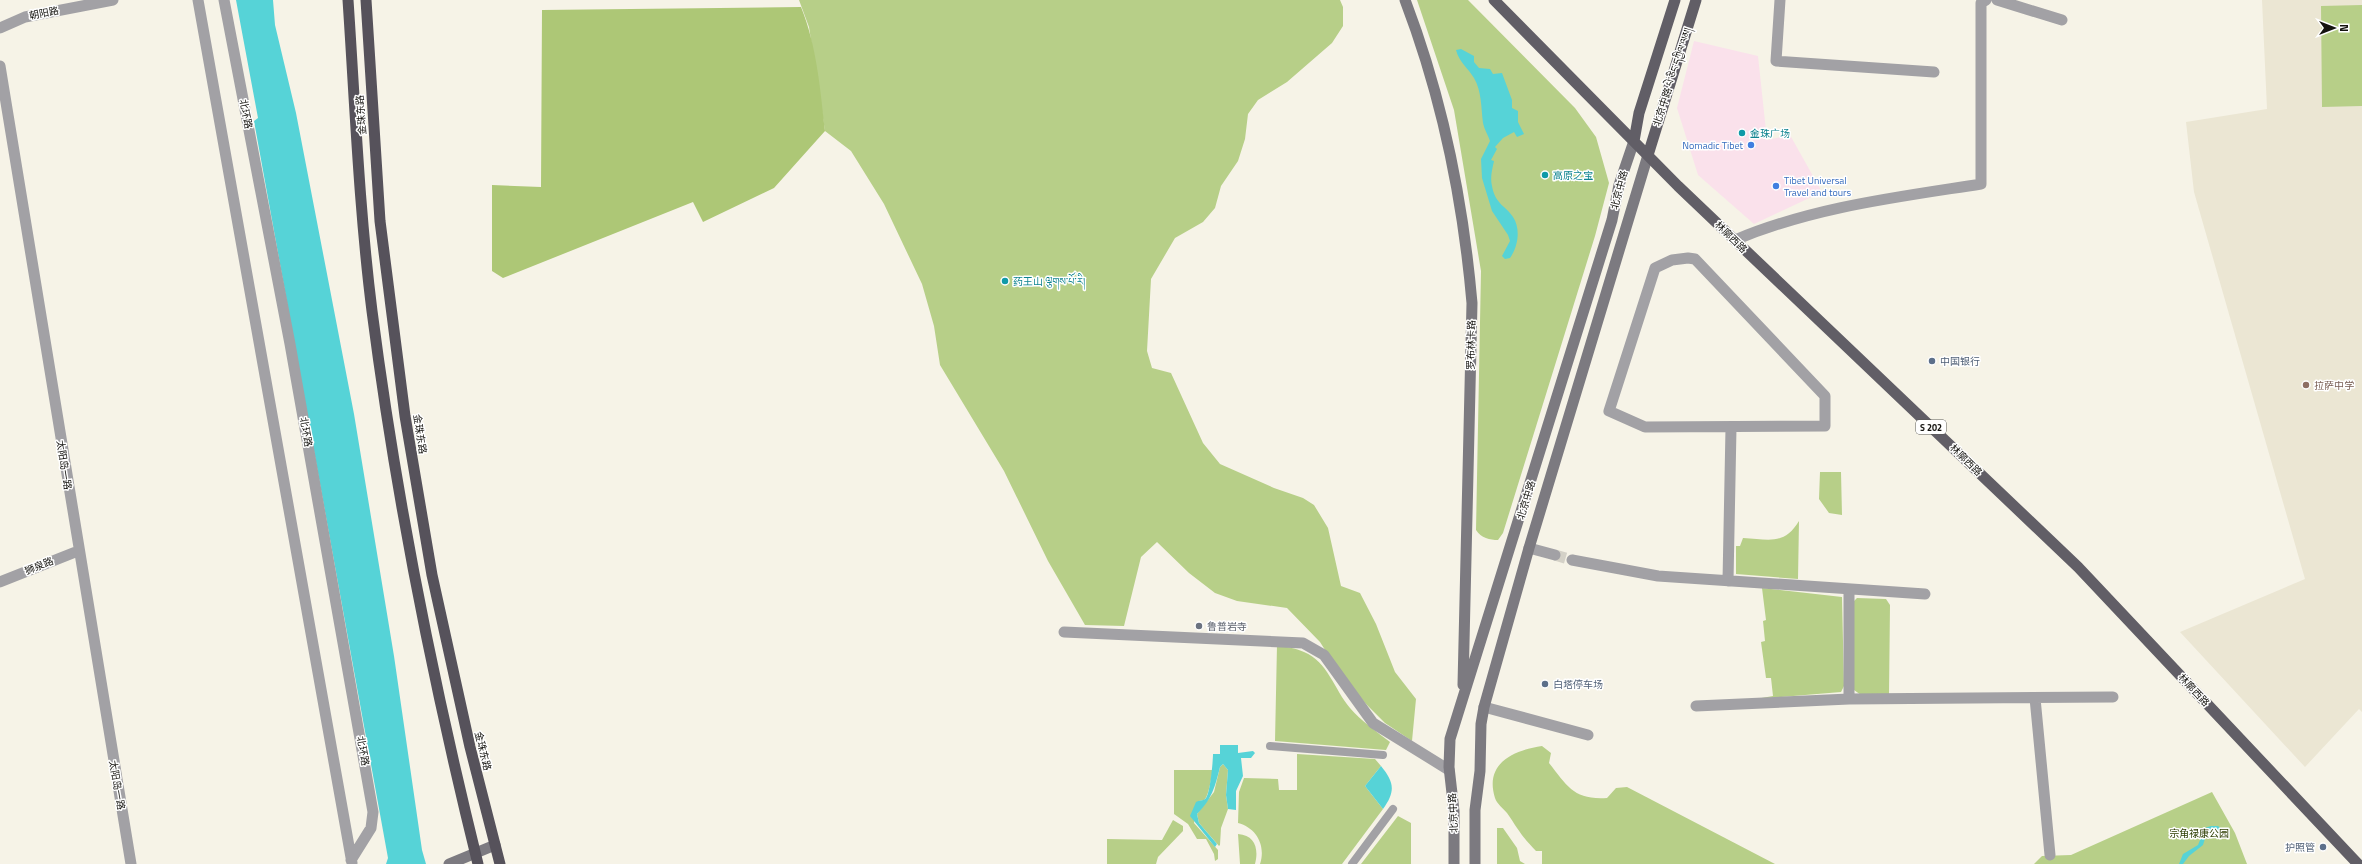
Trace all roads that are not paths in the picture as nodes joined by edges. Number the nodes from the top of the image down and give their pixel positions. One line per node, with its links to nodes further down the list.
1 (113, 0): 14 (street, 朝阳路)
2 (198, 0): 44 (street)
3 (224, 0): 44 (street, 北环路)
4 (348, 0): 43 (highway, 金珠东路)
5 (366, 0): 41 (highway, 金珠东路)
6 (1405, 0): 31 (main road, 罗布林卡路)
7 (1494, 0): 17 (main road, 林廓西路 / S 202)
8 (1674, 0): 17 (main road, 北京中路 པེ་ཅིང་དཀྱིལ་ལམ།)
9 (1696, 0): 18 (main road, 北京中路 པེ་ཅིང་དཀྱིལ་ལམ།)
10 (1780, 0): 16 (street)
11 (1986, 0): 19 (street)
12 (1997, 0): 13 (street)
13 (2062, 20)
14 (0, 28)
15 (0, 66): 22 (street, 太阳岛一路)
16 (1934, 72)
17 (1634, 141): 18 (main road, 林廓西路 / S 202); 31 (main road, 北京中路)
18 (1648, 155): 19 (main road, 林廓西路 / S 202); 21 (main road, 北京中路)
19 (1735, 240): 51 (main road, 林廓西路 / S 202)
20 (1731, 428): 20 (street); 25 (street)
21 (1528, 548): 23 (street); 35 (main road, 北京中路)
22 (78, 551): 26 (street, 狮泉路); 45 (street, 太阳岛一路)
23 (1555, 555)
24 (1572, 560): 25 (street)
25 (1728, 581): 27 (street)
26 (0, 582)
27 (1849, 589): 28 (street); 33 (street)
28 (1925, 594)
29 (1064, 632): 39 (street)
30 (2114, 697): 32 (street)
31 (1462, 698): 39 (main road, 北京中路)
32 (2035, 698): 33 (street); 42 (street)
33 (1849, 699): 34 (street)
34 (1696, 706)
35 (1484, 707): 36 (street); 50 (main road, 北京中路)
36 (1588, 735)
37 (1270, 746): 38 (street)
38 (1383, 754)
39 (1449, 770): 49 (main road, 北京中路)
40 (1393, 809): 48 (street)
41 (495, 845): 43 (main road); 47 (highway, 金珠东路)
42 (2050, 855)
43 (477, 859): 46 (main road)
44 (351, 862)
45 (130, 864)
46 (449, 864)
47 (500, 864)
48 (1352, 864)
49 (1454, 864)
50 (1475, 864)
51 (2358, 864)

